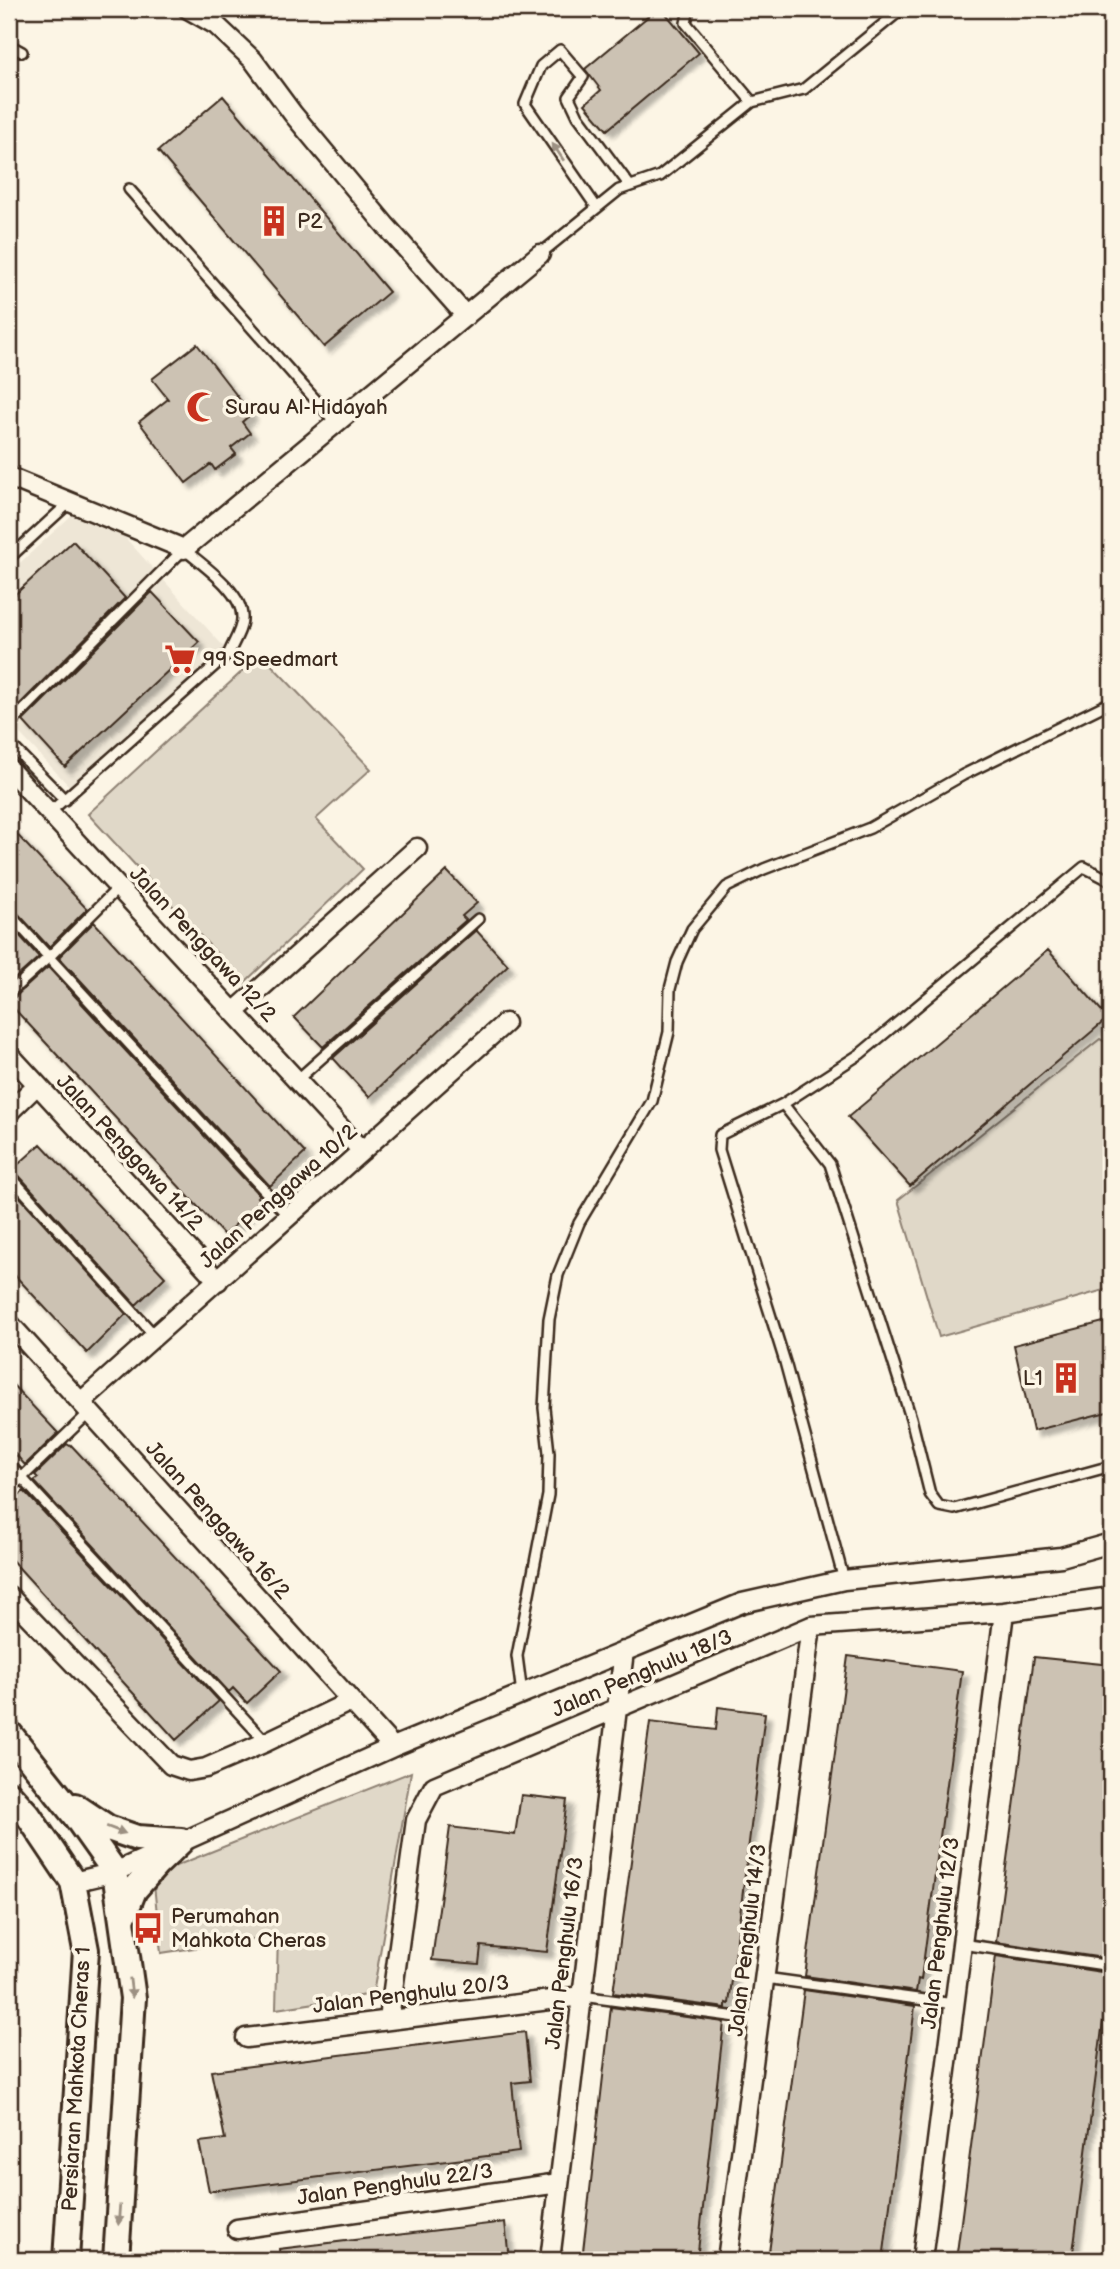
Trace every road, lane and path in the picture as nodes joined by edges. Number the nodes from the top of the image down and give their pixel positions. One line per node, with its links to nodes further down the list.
1 (188, 9): 11 (street)
2 (689, 9): 6 (lane)
3 (902, 9): 6 (lane)
4 (9, 45): 5 (lane)
5 (22, 52)
6 (752, 102): 7 (lane)
7 (630, 186): 9 (lane); 9 (lane, one-way to 7)
8 (129, 189): 12 (lane)
9 (597, 208): 10 (lane)
10 (540, 254): 11 (street)
11 (466, 316): 12 (street)
12 (337, 423): 15 (street)
13 (9, 477): 14 (street)
14 (69, 503): 15 (street); 16 (lane)
15 (184, 549): 18 (lane); 21 (lane)
16 (9, 558)
17 (1111, 702): 55 (lane)
18 (9, 724)
19 (9, 743): 21 (lane)
20 (9, 769): 22 (street, Jalan Penggawa 12/2)
21 (65, 800): 22 (lane)
22 (50, 812): 25 (street, Jalan Penggawa 12/2)
23 (417, 848): 30 (street)
24 (1111, 881): 35 (lane)
25 (119, 887): 28 (lane); 30 (street, Jalan Penggawa 12/2)
26 (9, 914): 28 (lane)
27 (478, 919): 33 (lane)
28 (49, 957): 29 (lane); 39 (lane)
29 (9, 993)
30 (234, 1012): 33 (street, Jalan Penggawa 12/2)
31 (505, 1023): 37 (street, Jalan Penggawa 10/2)
32 (9, 1054): 34 (street, Jalan Penggawa 14/2)
33 (297, 1080): 37 (street, Jalan Penggawa 12/2)
34 (37, 1085): 36 (street); 40 (street, Jalan Penggawa 14/2)
35 (783, 1104): 45 (lane); 49 (lane)
36 (9, 1112)
37 (362, 1151): 39 (street, Jalan Penggawa 10/2)
38 (9, 1175): 42 (lane)
39 (289, 1217): 40 (street, Jalan Penggawa 10/2)
40 (218, 1281): 42 (street, Jalan Penggawa 10/2)
41 (9, 1323): 43 (street, Jalan Penggawa 16/2)
42 (156, 1337): 43 (street, Jalan Penggawa 10/2)
43 (85, 1407): 46 (lane); 56 (street, Jalan Penggawa 16/2)
44 (9, 1464): 46 (lane)
45 (1111, 1466)
46 (22, 1479): 47 (lane); 59 (lane)
47 (9, 1490)
48 (1111, 1543): 49 (street)
49 (844, 1580): 54 (street)
50 (9, 1596): 59 (street)
51 (1111, 1597): 52 (street, Jalan Penghulu 18/3)
52 (1004, 1612): 53 (street, Jalan Penghulu 18/3); 67 (street, Jalan Penghulu 12/3)
53 (811, 1626): 57 (street, Jalan Penghulu 18/3); 69 (street, Jalan Penghulu 14/3)
54 (624, 1651): 55 (street); 57 (street, Jalan Penghulu 16/3)
55 (522, 1694): 60 (street)
56 (351, 1701): 59 (street); 60 (street, Jalan Penggawa 16/2)
57 (617, 1707): 70 (street, Jalan Penghulu 16/3); 72 (street, Jalan Penghulu 18/3)
58 (9, 1733): 62 (main road, Persiaran Mahkota Cheras 1)
59 (266, 1742)
60 (393, 1747): 63 (street)
61 (9, 1794): 65 (main road, Persiaran Mahkota Cheras 1)
62 (60, 1796): 63 (main road, one-way to 63); 64 (main road, Persiaran Mahkota Cheras 1)
63 (181, 1842): 64 (street); 66 (main road)
64 (115, 1872): 65 (street); 66 (main road, Persiaran Mahkota Cheras 1)
65 (73, 1882): 77 (main road, Persiaran Mahkota Cheras 1)
66 (122, 1920): 78 (main road, Persiaran Mahkota Cheras 1, one-way to 78)
67 (962, 1944): 68 (lane); 71 (street, Jalan Penghulu 12/3)
68 (1111, 1966)
69 (765, 1978): 71 (lane); 73 (street, Jalan Penghulu 14/3)
70 (582, 1996): 72 (street, Jalan Penghulu 20/3); 73 (lane); 75 (street, Jalan Penghulu 16/3)
71 (954, 2004): 81 (street, Jalan Penghulu 12/3)
72 (389, 2019): 74 (street, Jalan Penghulu 20/3)
73 (759, 2020): 80 (street, Jalan Penghulu 14/3)
74 (246, 2038)
75 (559, 2183): 76 (street, Jalan Penghulu 22/3); 79 (street, Jalan Penghulu 16/3)
76 (237, 2229)
77 (66, 2260)
78 (116, 2260)
79 (550, 2260)
80 (727, 2260)
81 (922, 2260)

